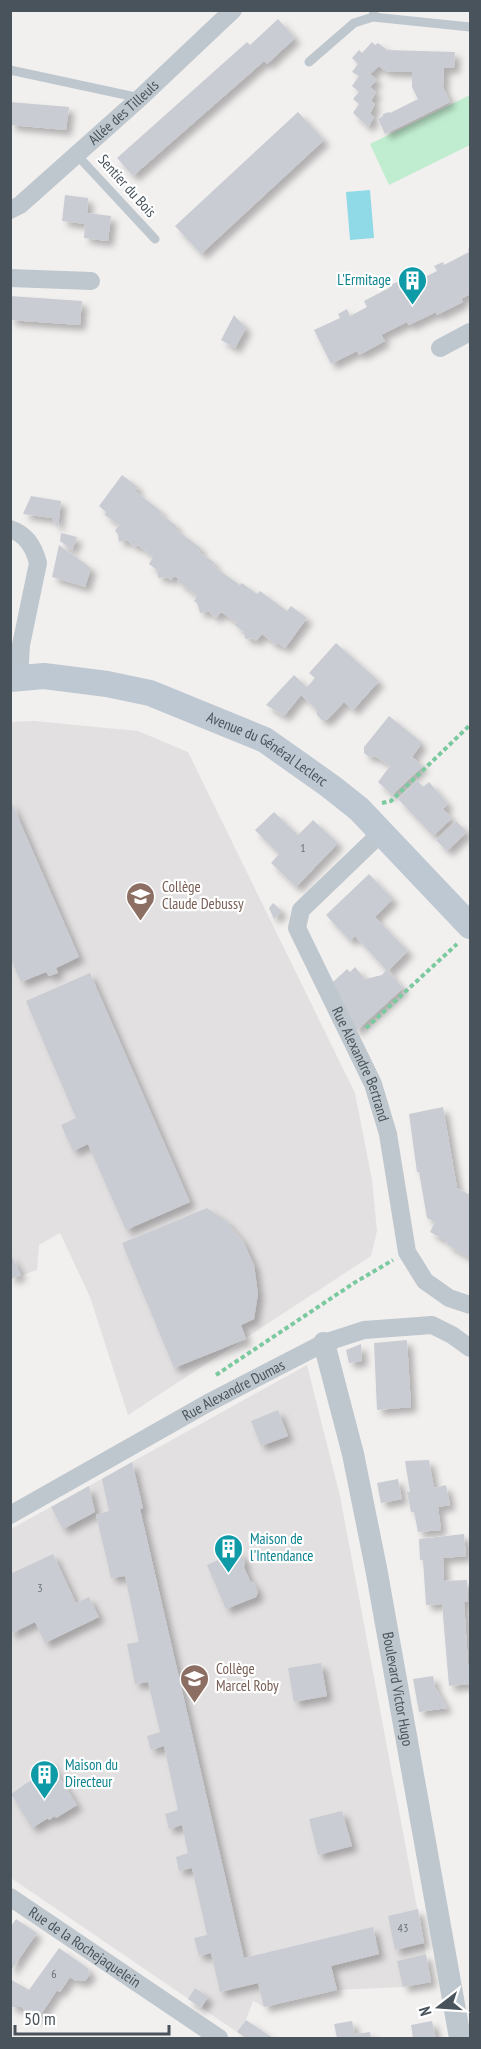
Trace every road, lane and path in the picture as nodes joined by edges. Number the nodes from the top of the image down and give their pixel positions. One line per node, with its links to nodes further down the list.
1 (233, 10): 6 (street, Allée des Tilleuls)
2 (374, 14): 3 (lane); 4 (lane)
3 (471, 27)
4 (309, 62)
5 (10, 70): 6 (lane)
6 (140, 98): 7 (street, Allée des Tilleuls)
7 (76, 154): 8 (street, Allée des Tilleuls); 9 (lane, Sentier du Bois)
8 (14, 206)
9 (155, 239)
10 (10, 278): 11 (street)
11 (92, 281)
12 (471, 332): 13 (street)
13 (440, 348)
14 (10, 529): 15 (street)
15 (15, 678): 17 (main road, Avenue du Général Leclerc)
16 (471, 725): 17 (path)
17 (359, 809): 18 (main road, Avenue du Général Leclerc)
18 (381, 833): 19 (main road, Avenue du Général Leclerc); 20 (street, Rue Alexandre Bertrand)
19 (466, 932): 20 (path)
20 (352, 1041): 21 (street, Rue Alexandre Bertrand)
21 (471, 1305)
22 (324, 1342): 23 (street, Rue Alexandre Dumas); 24 (street, Rue Alexandre Dumas); 27 (street, Boulevard Victor Hugo)
23 (471, 1348)
24 (10, 1515)
25 (10, 1897): 26 (street, Rue de la Rochejaquelein)
26 (219, 2038)
27 (460, 2038)

